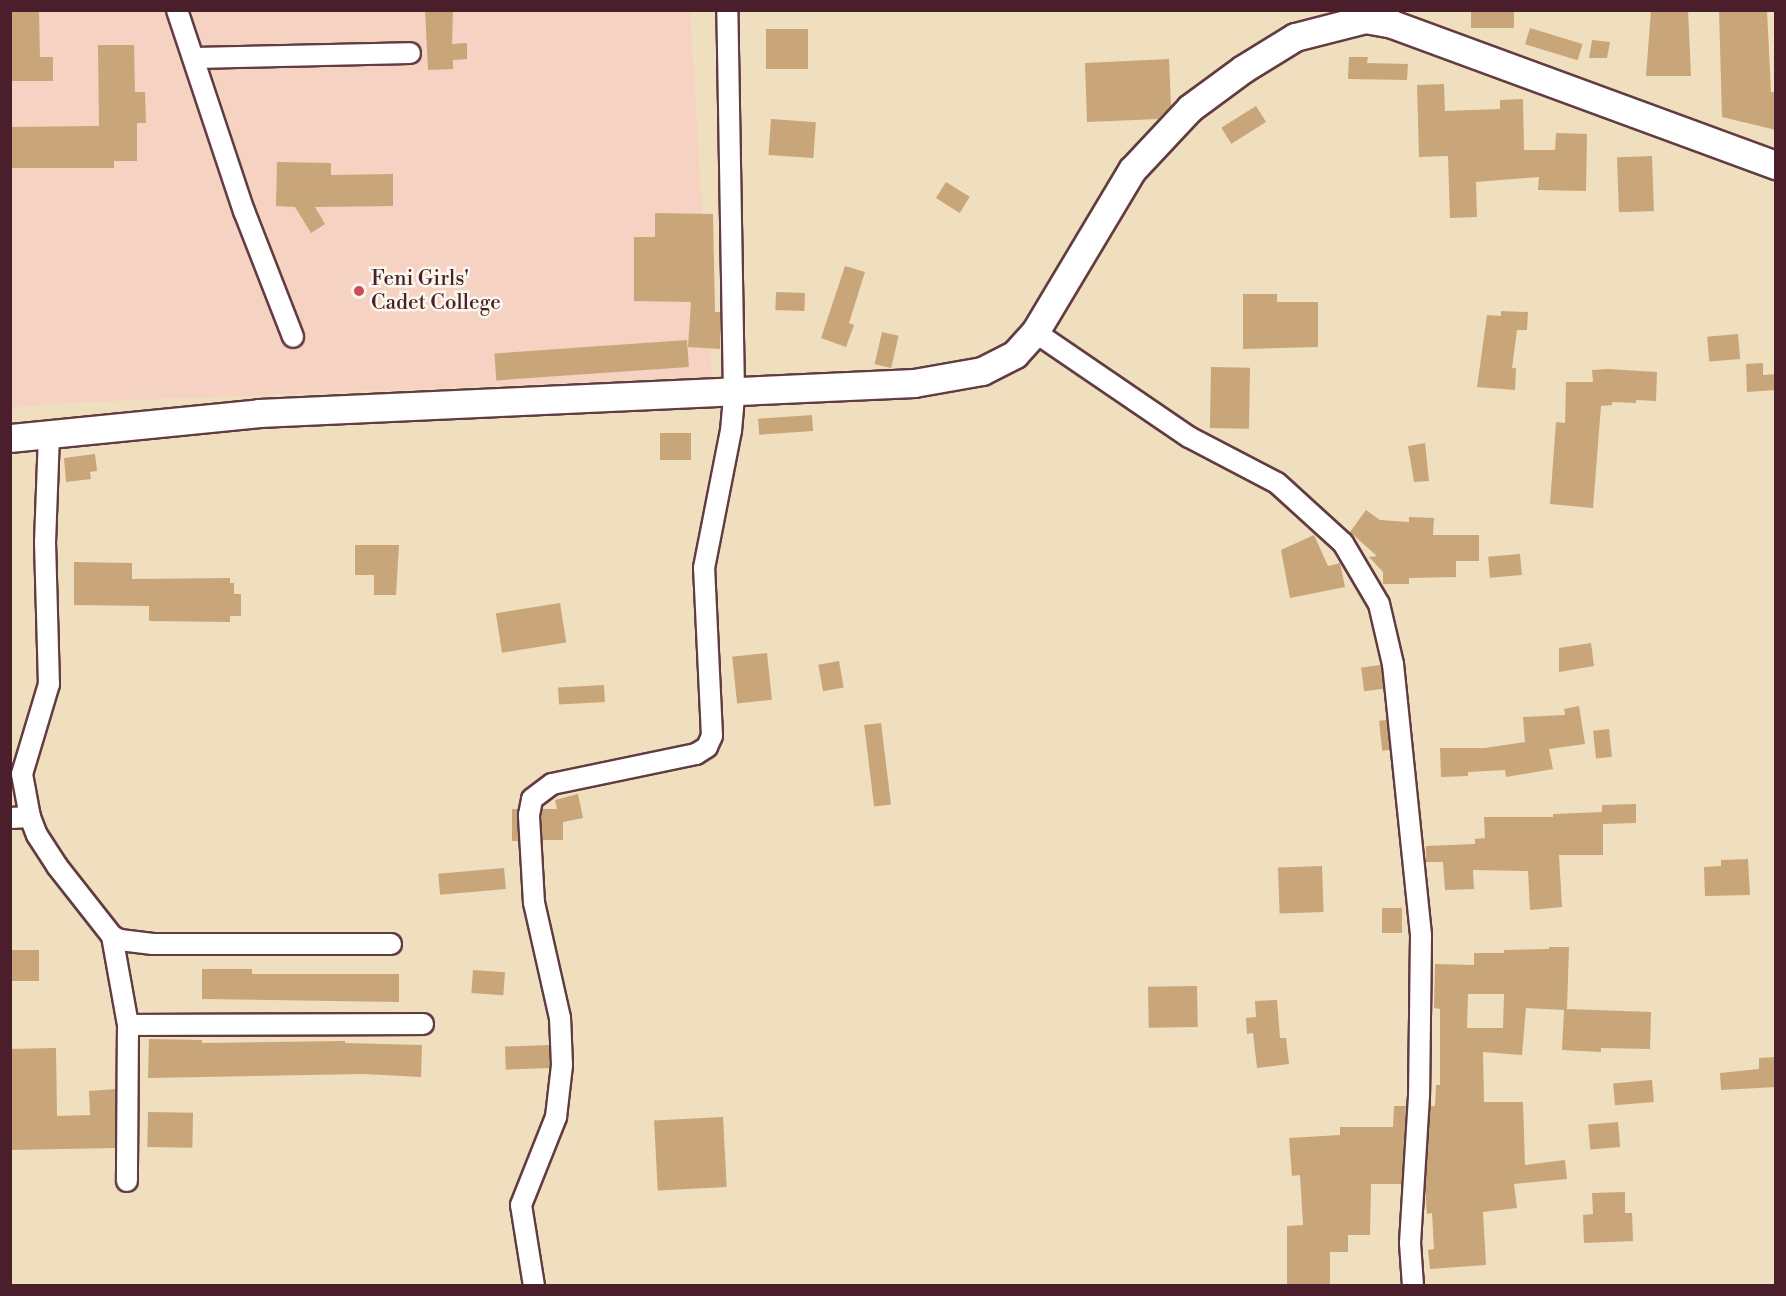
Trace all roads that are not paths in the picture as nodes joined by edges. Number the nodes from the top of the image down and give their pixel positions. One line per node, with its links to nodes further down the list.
1 (177, 10): 5 (street)
2 (727, 10): 9 (street)
3 (1365, 15): 6 (main road); 7 (main road)
4 (410, 53): 5 (street)
5 (194, 58): 8 (street)
6 (1776, 165)
7 (1035, 333): 9 (main road); 19 (street)
8 (293, 337)
9 (734, 393): 10 (main road); 18 (street)
10 (49, 434): 11 (main road); 12 (street)
11 (10, 438)
12 (20, 818): 13 (street)
13 (112, 936): 14 (street); 16 (street)
14 (391, 944)
15 (423, 1024): 16 (street)
16 (128, 1026): 17 (street)
17 (127, 1181)
18 (534, 1286)
19 (1413, 1286)

